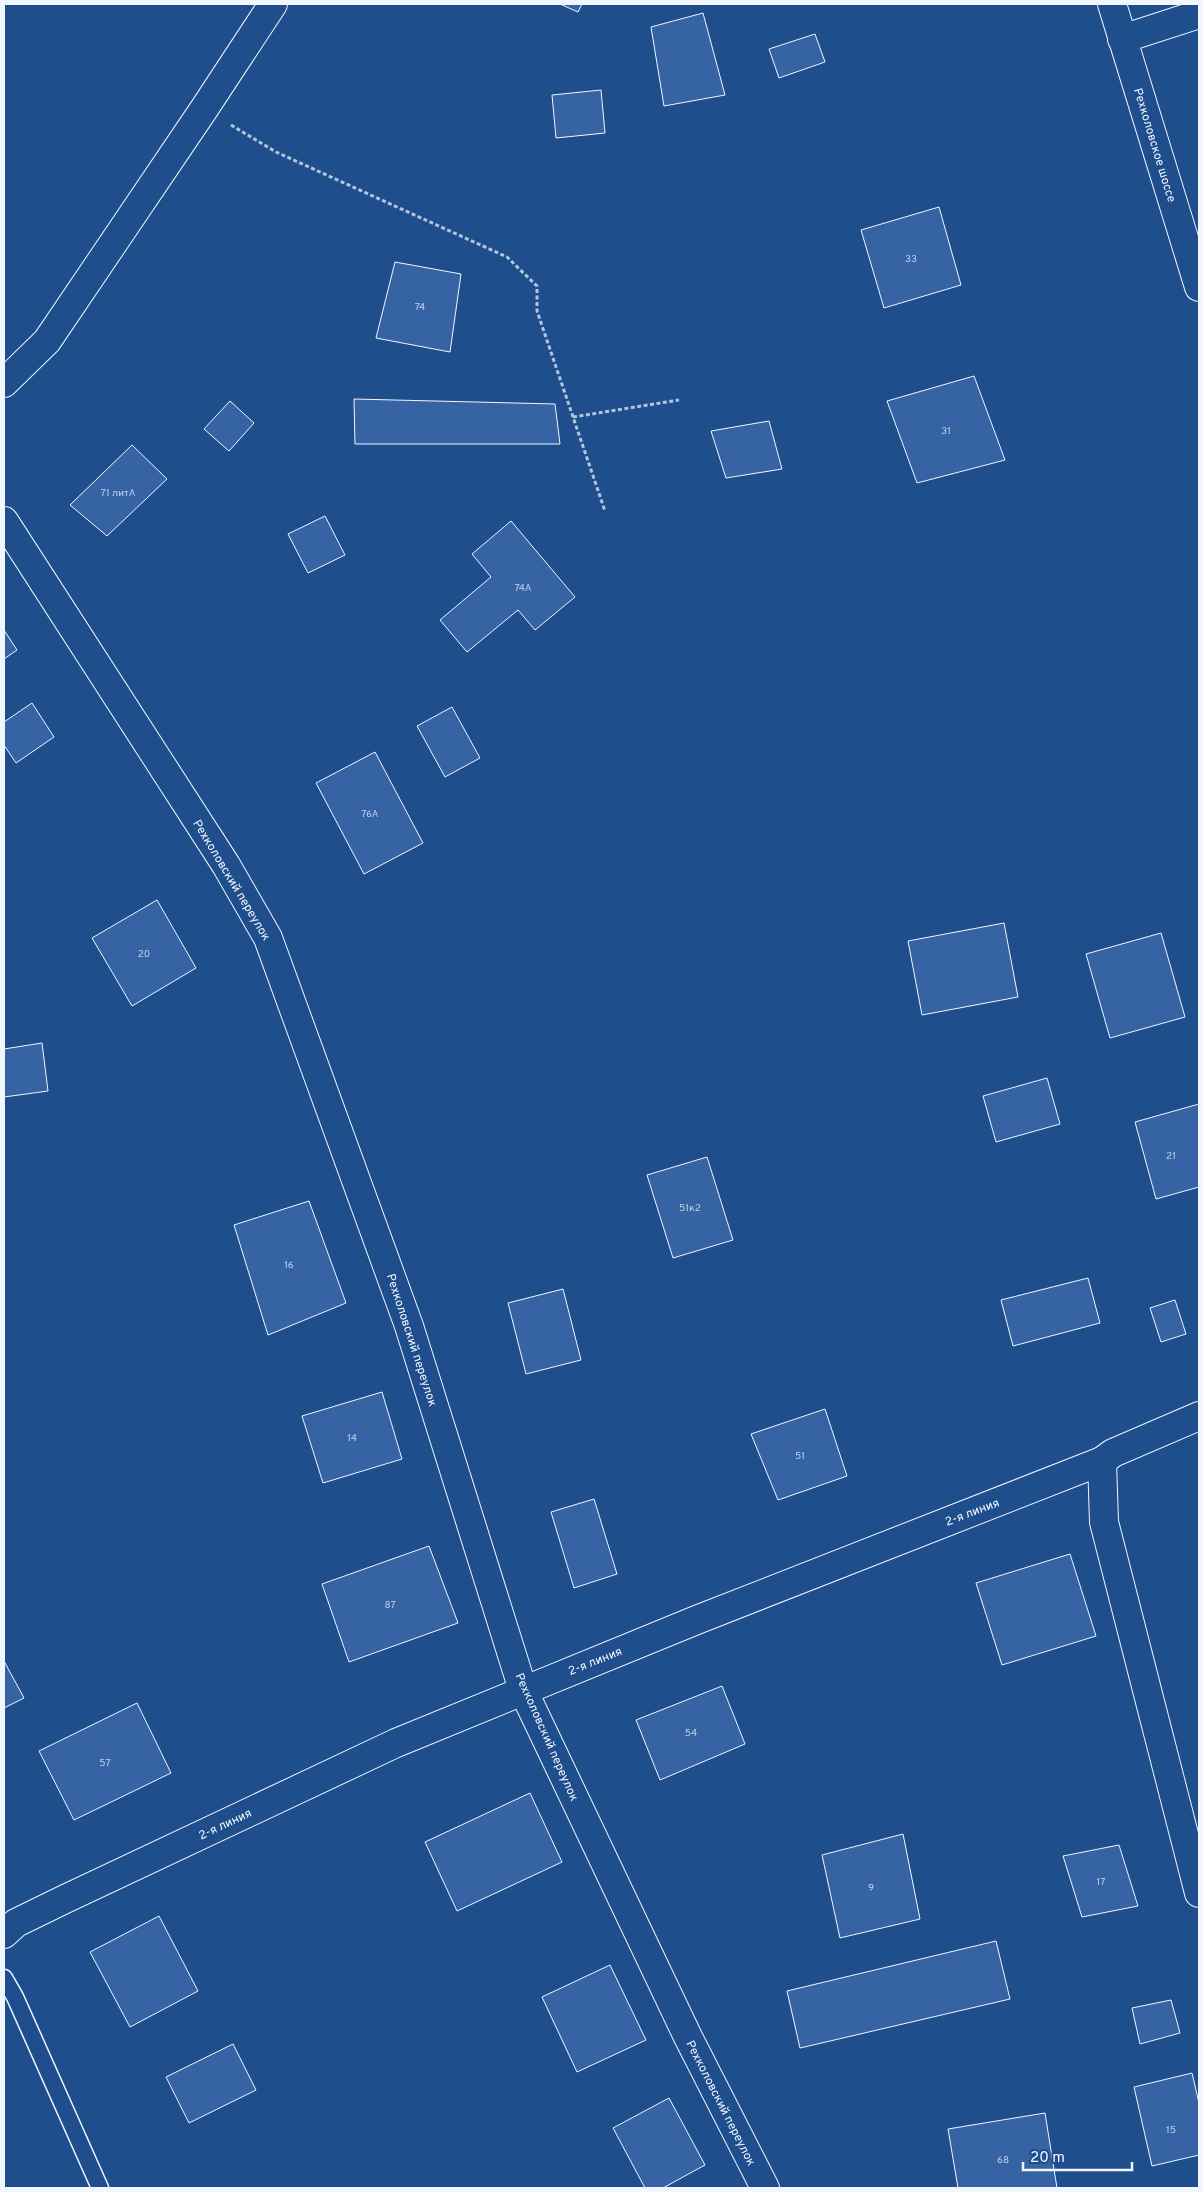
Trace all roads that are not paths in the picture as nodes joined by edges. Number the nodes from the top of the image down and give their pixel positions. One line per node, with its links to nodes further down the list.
1 (273, 4): 6 (street)
2 (1112, 4): 4 (street, Рехколовское шоссе)
3 (1199, 14): 4 (street)
4 (1122, 39): 5 (street, Рехколовское шоссе)
5 (1199, 287)
6 (4, 383)
7 (4, 521): 10 (street, Рехколовский переулок)
8 (1199, 1416): 9 (street, 2-я линия)
9 (1102, 1461): 10 (street, 2-я линия); 11 (street)
10 (523, 1690): 12 (street, 2-я линия); 15 (street, Рехколовский переулок)
11 (1199, 1893)
12 (4, 1934)
13 (4, 1978): 14 (lane)
14 (100, 2188)
15 (765, 2188)

